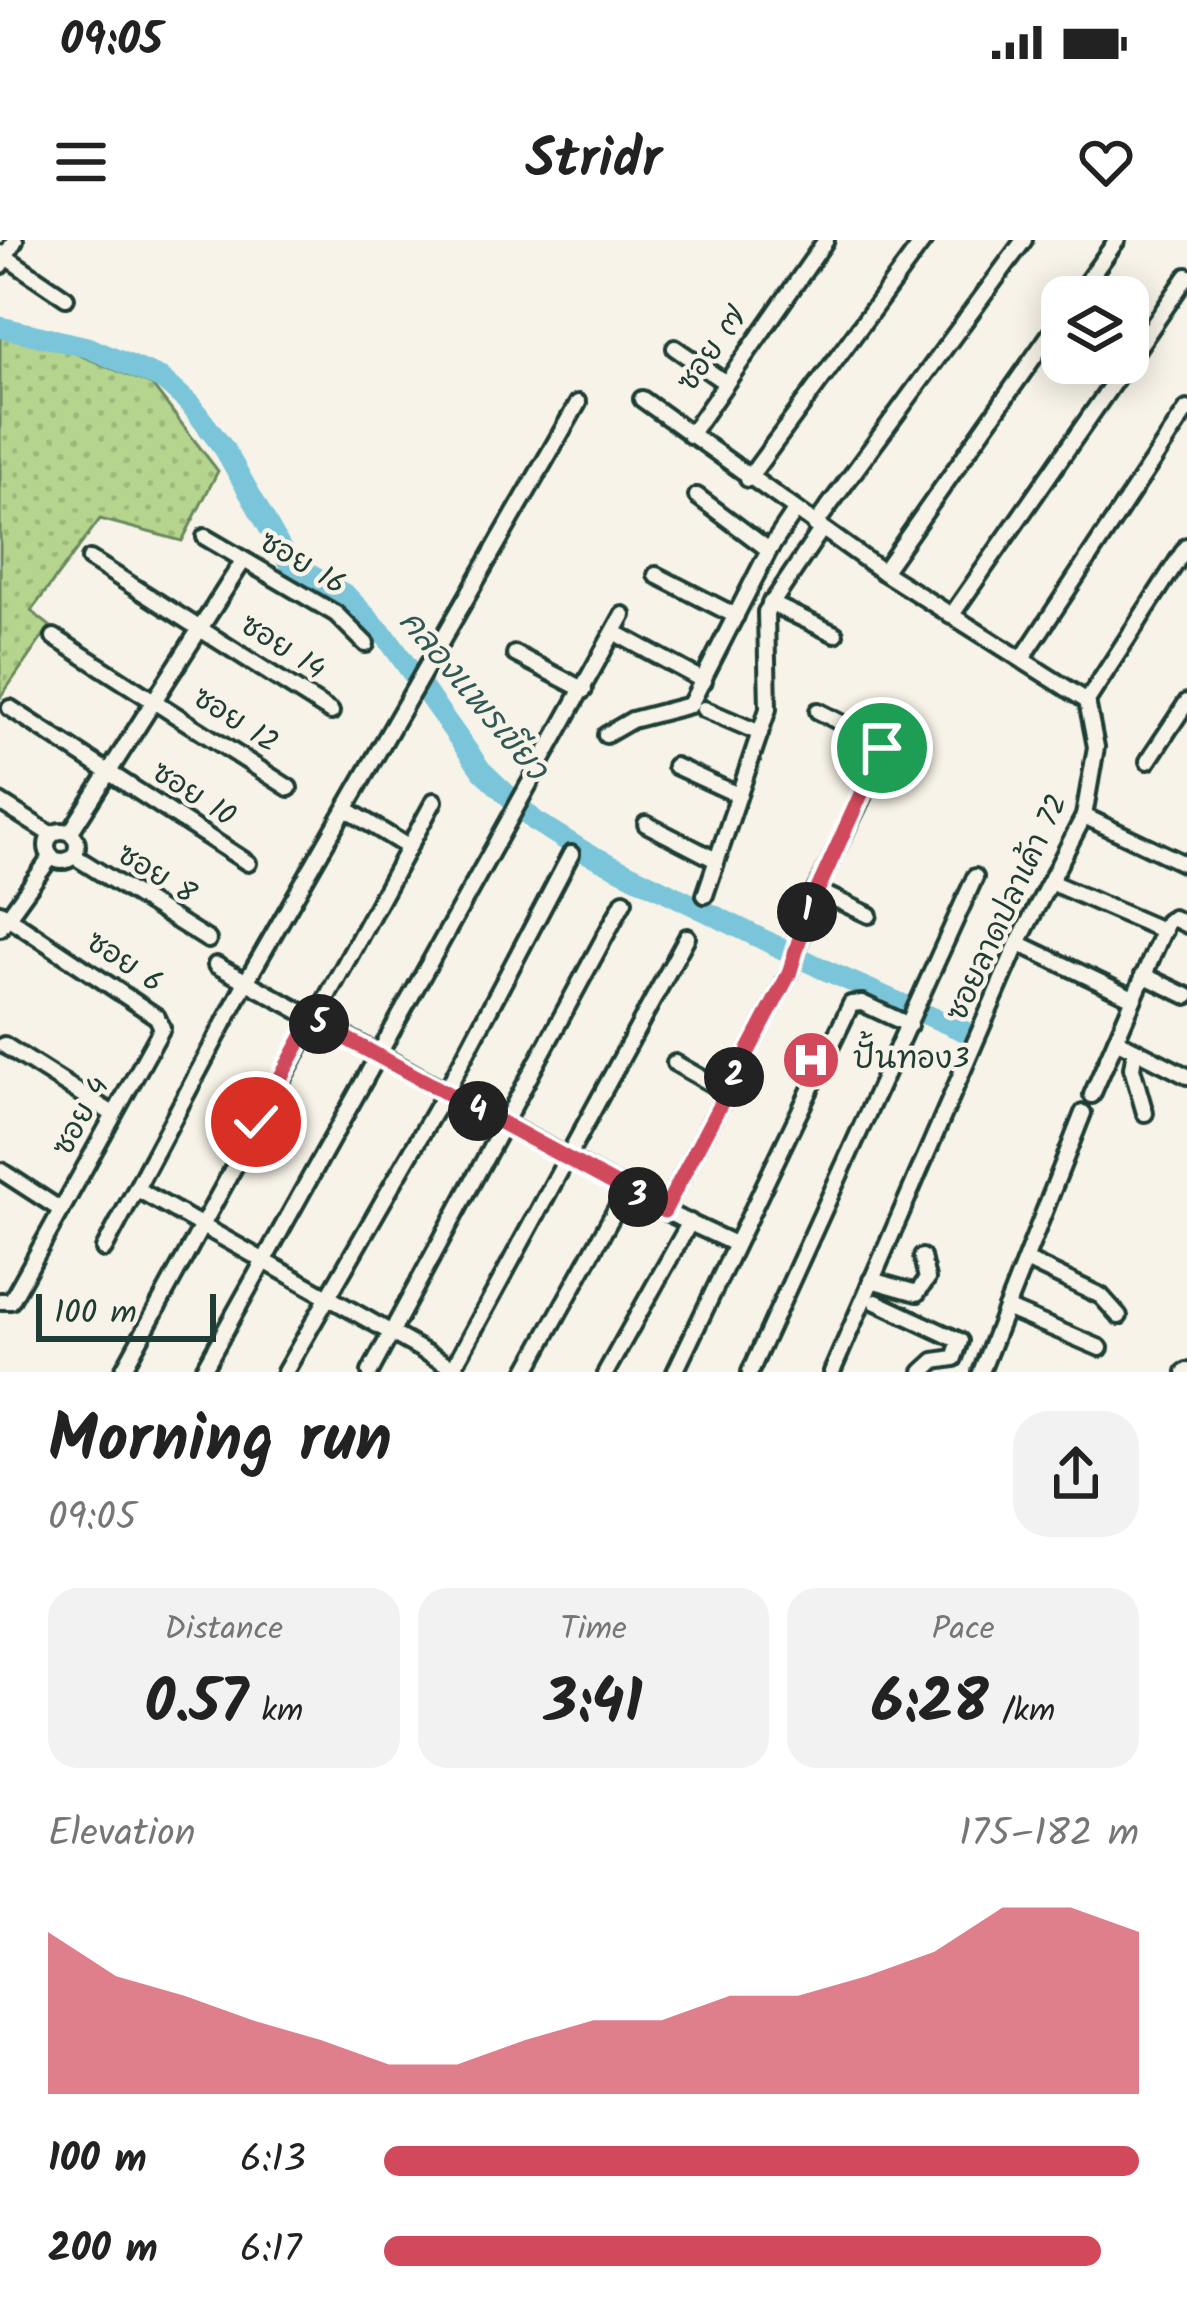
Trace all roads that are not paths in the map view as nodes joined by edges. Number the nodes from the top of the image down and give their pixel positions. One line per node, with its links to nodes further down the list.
1 (15, 240): 6 (street)
2 (826, 240): 13 (street, ซอย ๗)
3 (924, 240): 19 (street)
4 (1024, 240): 22 (street)
5 (1117, 240): 7 (street)
6 (2, 258): 9 (street)
7 (1091, 276)
8 (1187, 276): 10 (street)
9 (66, 298)
10 (1149, 332)
11 (1041, 347): 28 (street)
12 (675, 348): 13 (street)
13 (723, 381): 18 (street, ซอย ๗)
14 (1113, 384): 33 (street)
15 (642, 398): 18 (street)
16 (578, 403): 59 (street)
17 (1187, 409): 40 (street)
18 (690, 435): 19 (street)
19 (748, 479): 21 (street)
20 (698, 496): 25 (street)
21 (794, 512): 22 (street); 25 (street)
22 (818, 527): 28 (street); 30 (street)
23 (205, 537): 27 (street, ซอย 16)
24 (1187, 546): 44 (street)
25 (769, 550): 32 (street)
26 (90, 559): 34 (street, ซอย 14)
27 (243, 561): 34 (street); 38 (street, ซอย 16)
28 (883, 572): 33 (street)
29 (656, 575): 32 (street)
30 (770, 603): 35 (street); 50 (street)
31 (623, 614): 42 (street)
32 (736, 616): 41 (street)
33 (951, 616): 40 (street)
34 (202, 629): 43 (street); 49 (street, ซอย 14)
35 (835, 634)
36 (621, 636): 41 (street)
37 (54, 637): 43 (street, ซอย 12)
38 (366, 644)
39 (515, 654): 42 (street)
40 (1022, 659): 44 (street)
41 (704, 681): 51 (street)
42 (584, 689): 93 (street)
43 (152, 700): 54 (street); 55 (street, ซอย 12)
44 (1087, 701): 60 (street, ซอยลาดปลาเค้า 72)
45 (10, 708): 54 (street, ซอย 10)
46 (1185, 708): 52 (street)
47 (704, 710): 50 (street)
48 (818, 711): 73 (street)
49 (332, 712)
50 (760, 733): 56 (street)
51 (606, 735)
52 (1148, 761)
53 (675, 766): 56 (street)
54 (108, 772): 62 (street); 69 (street, ซอย 10)
55 (289, 788)
56 (738, 795): 68 (street)
57 (434, 801): 64 (street)
58 (0, 802): 63 (street)
59 (346, 809): 64 (street); 85 (street)
60 (1084, 815): 70 (street); 72 (street, ซอยลาดปลาเค้า 72)
61 (646, 824): 68 (street)
62 (70, 833): 63 (street); 66 (street)
63 (52, 835): 67 (street)
64 (408, 847): 89 (street)
65 (571, 854): 98 (street)
66 (74, 856): 67 (street); 81 (street, ซอย 8)
67 (51, 857): 77 (street)
68 (716, 860): 74 (street)
69 (248, 863)
70 (1187, 865)
71 (975, 878): 88 (street)
72 (1050, 882): 79 (street); 82 (street, ซอยลาดปลาเค้า 72)
73 (816, 890): 76 (street); 97 (street)
74 (705, 895)
75 (624, 901): 103 (street)
76 (869, 915)
77 (2, 919): 95 (street, ซอย 6)
78 (1187, 925): 79 (street)
79 (1163, 931): 84 (street)
80 (687, 937): 104 (street)
81 (208, 940)
82 (1018, 943): 87 (street); 117 (street, ซอยลาดปลาเค้า 72)
83 (216, 964): 85 (street)
84 (1143, 975): 86 (street); 87 (street)
85 (246, 982): 89 (street); 106 (street)
86 (1187, 996)
87 (1133, 998): 90 (street)
88 (913, 1013): 112 (street); 133 (street)
89 (312, 1020): 93 (street); 111 (street)
90 (1116, 1040): 92 (street); 99 (street)
91 (4, 1045): 102 (street)
92 (1135, 1050): 96 (street); 101 (street)
93 (380, 1055): 98 (street); 115 (street)
94 (676, 1064): 97 (street)
95 (137, 1074): 102 (street, ซอย 4)
96 (1187, 1076)
97 (727, 1092): 109 (street)
98 (445, 1093): 103 (street); 118 (street)
99 (1092, 1095)
100 (1083, 1113): 116 (street)
101 (1144, 1113)
102 (112, 1114): 108 (street, ซอย 4)
103 (504, 1124): 104 (street); 123 (street)
104 (566, 1159): 107 (street); 125 (street)
105 (1, 1171): 108 (street)
106 (137, 1190): 111 (street); 113 (street)
107 (626, 1191): 109 (street); 130 (street)
108 (62, 1210): 119 (street, ซอย 4)
109 (664, 1211): 110 (street)
110 (689, 1222): 112 (street); 131 (street)
111 (200, 1225): 115 (street); 126 (street)
112 (736, 1244): 132 (street)
113 (104, 1249)
114 (922, 1257): 117 (street)
115 (261, 1260): 118 (street); 127 (street)
116 (1027, 1260): 121 (street); 122 (street)
117 (871, 1280): 134 (street, ซอยลาดปลาเค้า 72)
118 (328, 1295): 123 (street); 128 (street)
119 (0, 1301)
120 (876, 1302): 135 (street)
121 (1006, 1308): 124 (street); 136 (street)
122 (1119, 1316)
123 (391, 1333): 125 (street); 129 (street)
124 (1100, 1348)
125 (455, 1371)
126 (122, 1372)
127 (202, 1372)
128 (285, 1372)
129 (370, 1372)
130 (526, 1372)
131 (606, 1372)
132 (675, 1372)
133 (750, 1372)
134 (832, 1372)
135 (922, 1372)
136 (981, 1372)

